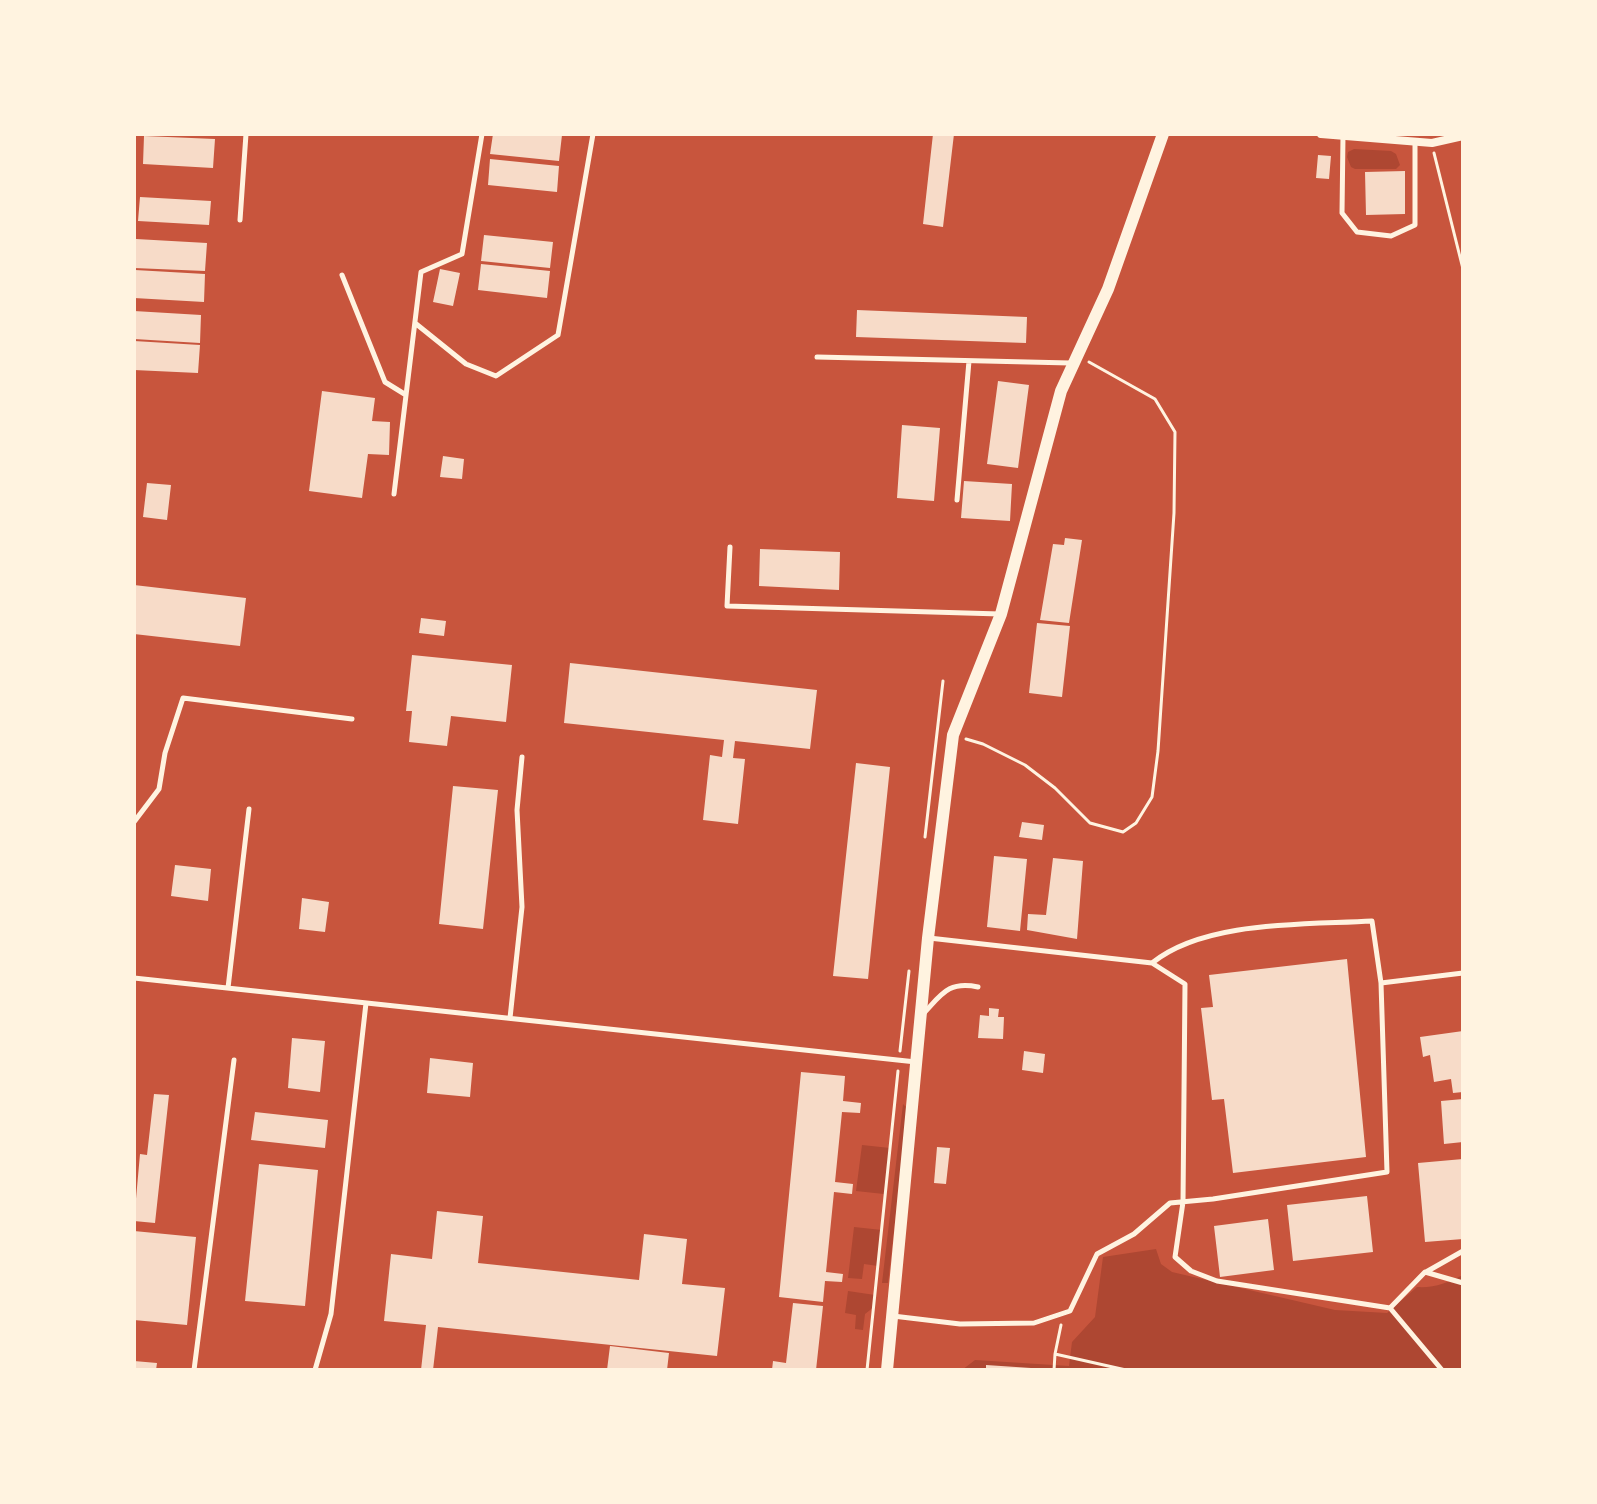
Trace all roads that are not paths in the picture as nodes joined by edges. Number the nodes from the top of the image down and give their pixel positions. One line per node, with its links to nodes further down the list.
1 (246, 134): 10 (lane)
2 (482, 134): 12 (lane)
3 (593, 134): 12 (lane)
4 (1163, 134): 14 (street)
5 (1321, 134): 6 (street)
6 (1343, 136): 8 (street); 9 (lane)
7 (1463, 136): 9 (street)
8 (1392, 138): 9 (street)
9 (1415, 143)
10 (240, 220)
11 (342, 275): 16 (lane)
12 (415, 323): 16 (lane)
13 (817, 357): 15 (lane)
14 (1077, 360): 15 (lane); 20 (street)
15 (969, 361): 18 (lane)
16 (406, 395): 17 (lane)
17 (394, 494)
18 (957, 500)
19 (730, 547): 20 (lane)
20 (1001, 614): 25 (street)
21 (352, 719): 24 (lane)
22 (522, 757): 34 (lane)
23 (249, 809): 31 (lane)
24 (134, 822)
25 (928, 938): 26 (lane); 33 (street)
26 (1152, 963): 29 (lane); 37 (lane)
27 (1463, 973): 29 (lane)
28 (134, 978): 31 (lane)
29 (1381, 983): 37 (lane)
30 (978, 987): 33 (lane)
31 (228, 988): 32 (lane)
32 (366, 1003): 34 (lane); 44 (lane)
33 (920, 1017): 36 (street)
34 (510, 1018): 36 (lane)
35 (234, 1060): 43 (lane)
36 (916, 1062): 42 (street)
37 (1183, 1202): 41 (lane); 42 (lane)
38 (1463, 1251): 39 (lane)
39 (1425, 1272): 40 (lane); 41 (lane)
40 (1463, 1283)
41 (1390, 1308): 46 (lane)
42 (893, 1316): 45 (street)
43 (194, 1370)
44 (315, 1370)
45 (887, 1370)
46 (1442, 1370)

